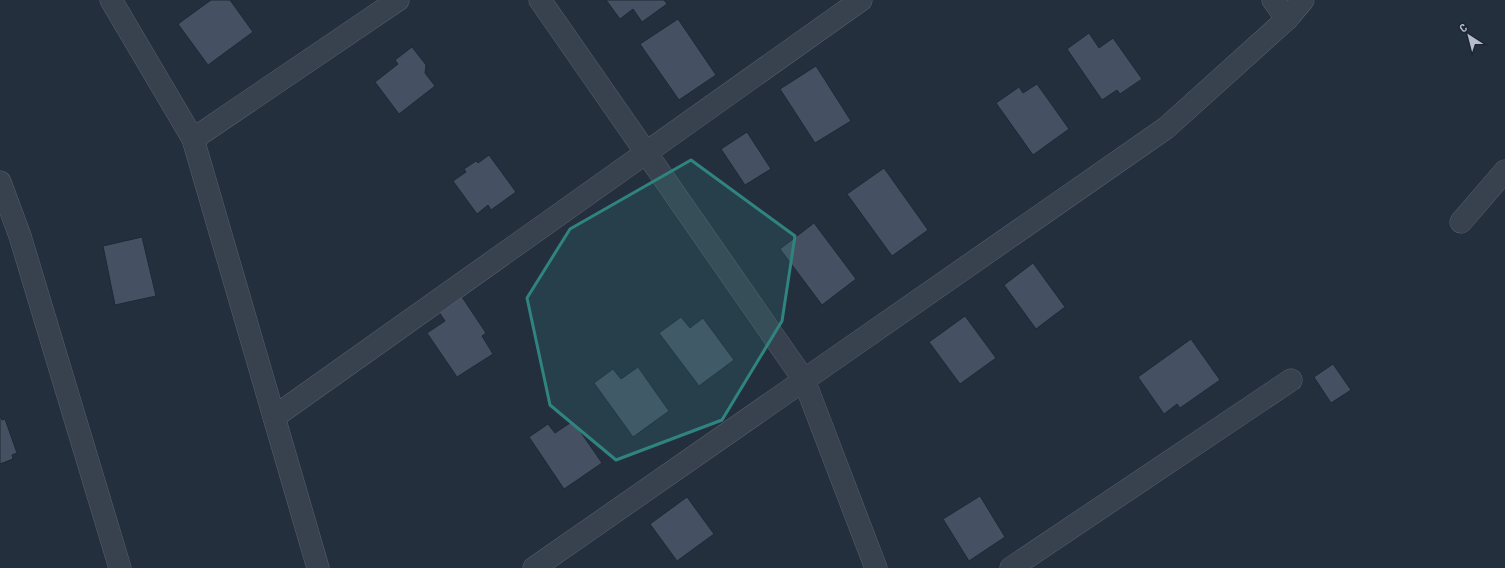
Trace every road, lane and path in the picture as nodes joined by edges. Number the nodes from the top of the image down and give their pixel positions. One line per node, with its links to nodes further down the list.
1 (111, 0): 8 (street)
2 (398, 0): 8 (street)
3 (540, 0): 9 (street)
4 (861, 0): 9 (street)
5 (1274, 0): 7 (street)
6 (1303, 0): 7 (street)
7 (1287, 19): 13 (street)
8 (193, 140): 15 (street)
9 (647, 154): 13 (street); 15 (street)
10 (1505, 171): 12 (street)
11 (0, 182): 16 (street)
12 (1461, 222)
13 (804, 380): 18 (street); 19 (street)
14 (1291, 380): 20 (street)
15 (274, 417): 17 (street)
16 (120, 568)
17 (318, 568)
18 (534, 568)
19 (876, 568)
20 (1011, 568)

